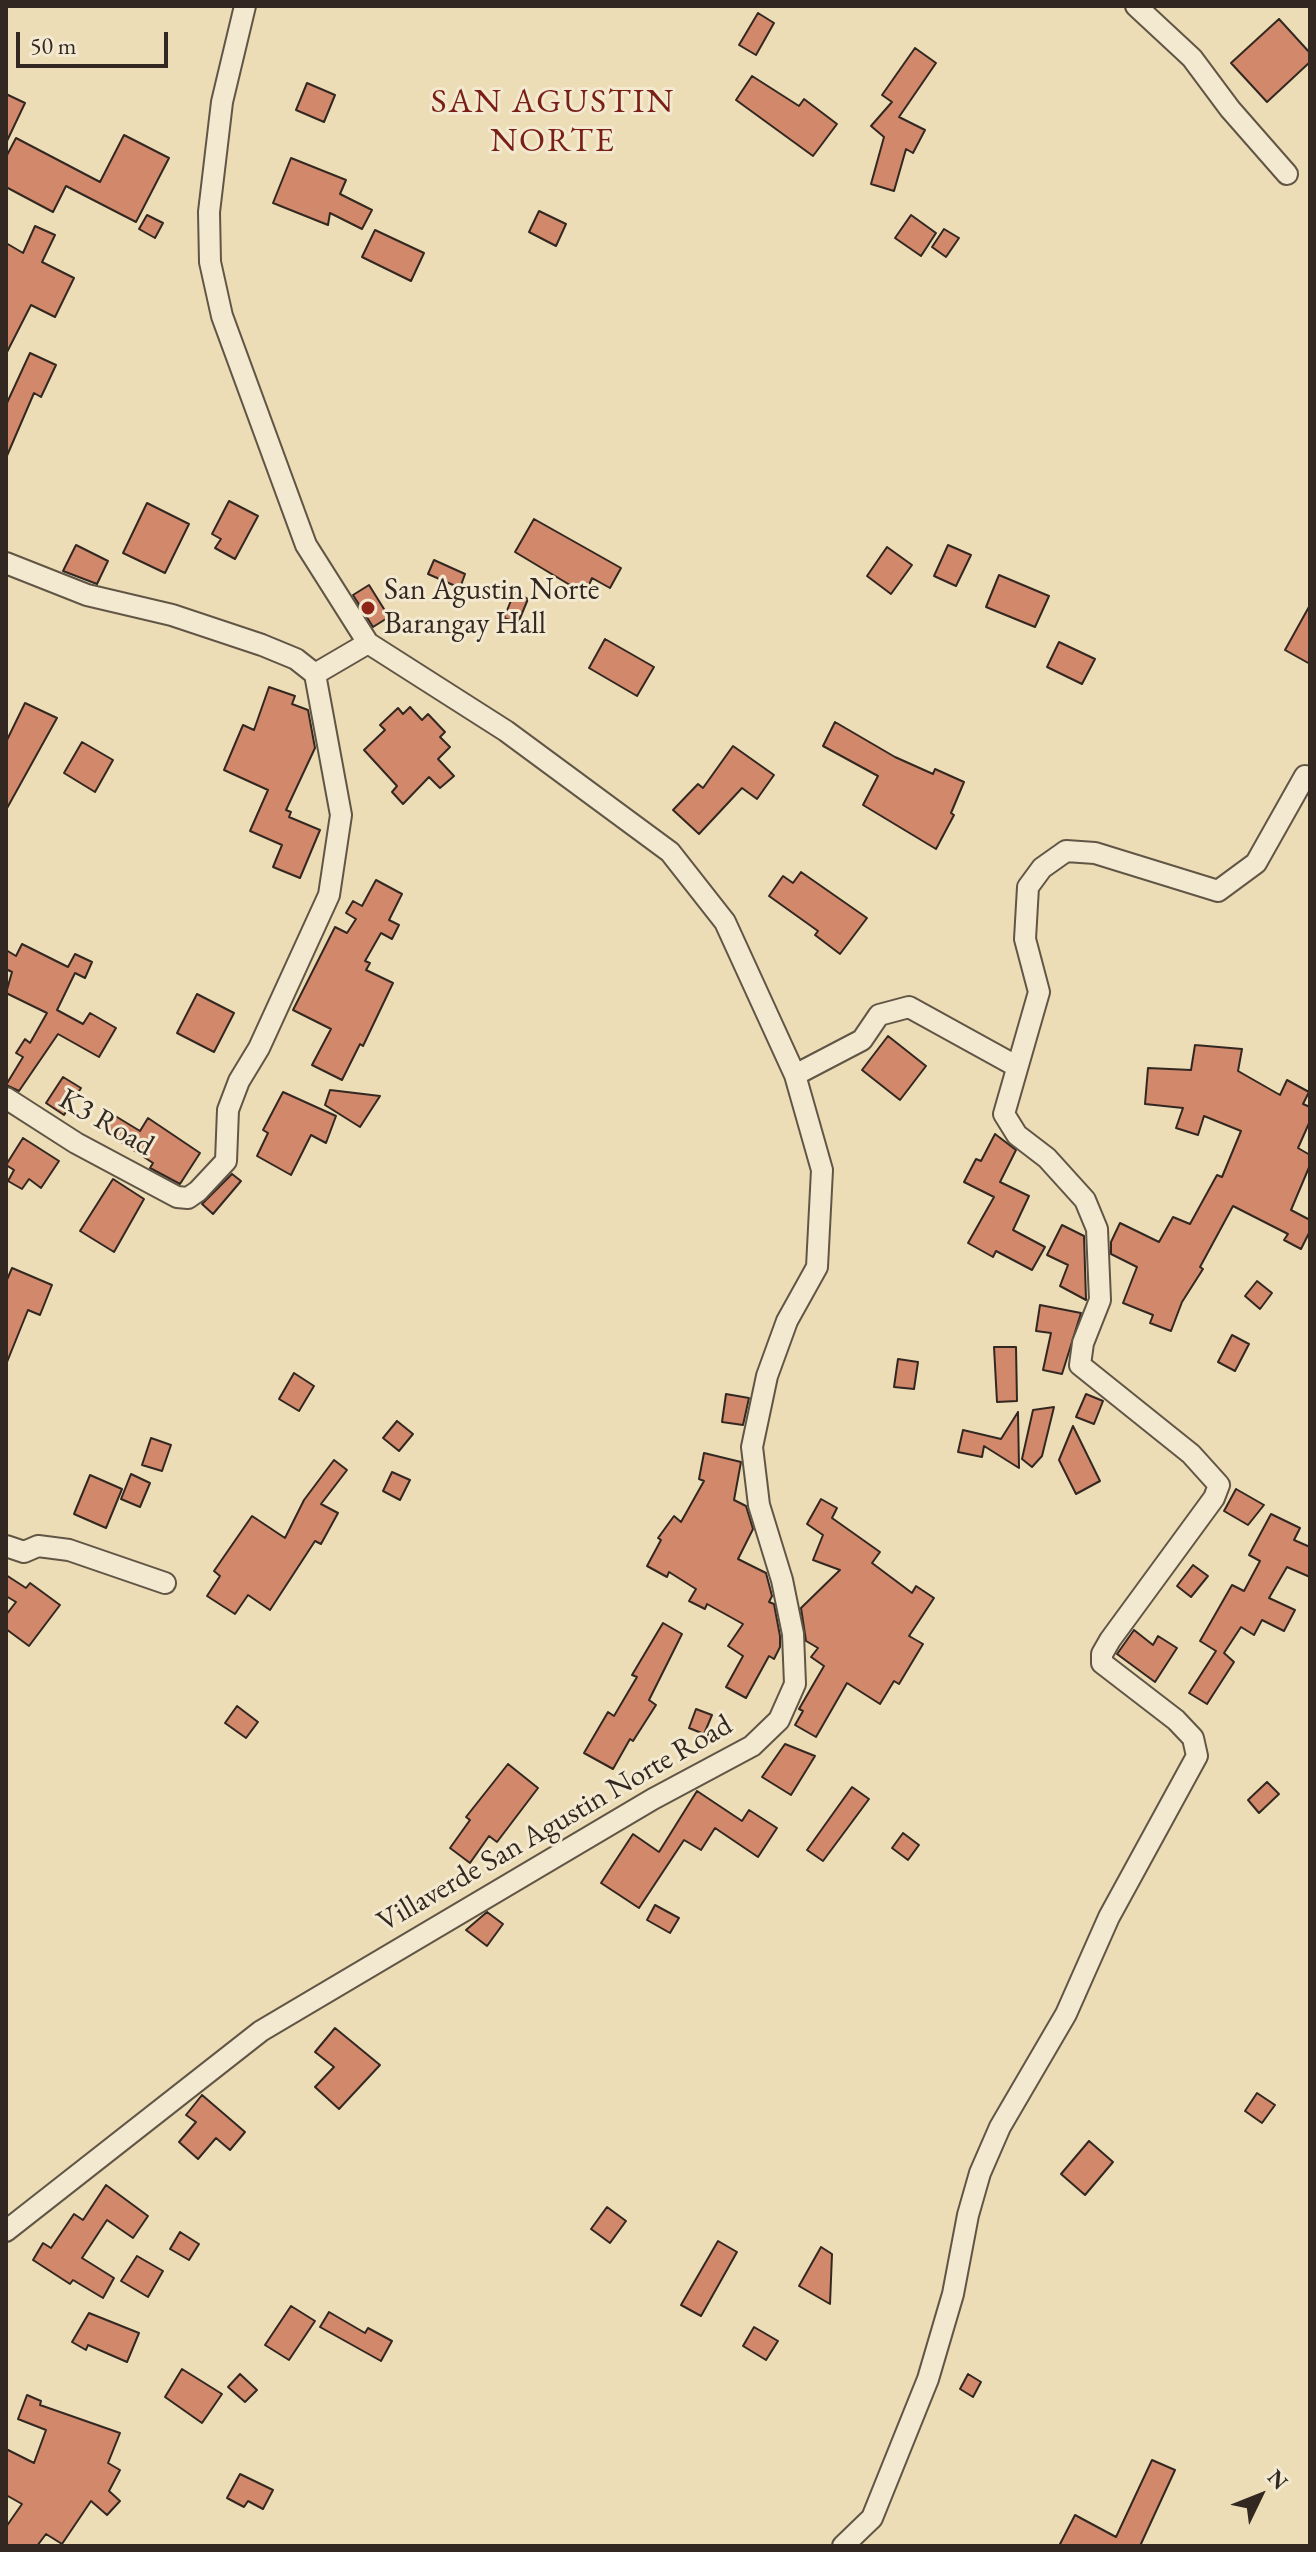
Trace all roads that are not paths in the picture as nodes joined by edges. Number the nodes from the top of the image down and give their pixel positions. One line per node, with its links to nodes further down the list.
1 (245, 6): 5 (street, Villaverde San Agustin Norte Road)
2 (1136, 6): 3 (street)
3 (1287, 174)
4 (6, 563): 6 (street)
5 (368, 643): 6 (street); 9 (street, Villaverde San Agustin Norte Road)
6 (315, 674): 10 (street, K3 Road)
7 (1305, 776): 8 (street)
8 (1016, 1066): 9 (street); 14 (street)
9 (795, 1075): 13 (street, Villaverde San Agustin Norte Road)
10 (6, 1098)
11 (6, 1546): 12 (street)
12 (165, 1583)
13 (6, 2231)
14 (843, 2546)

